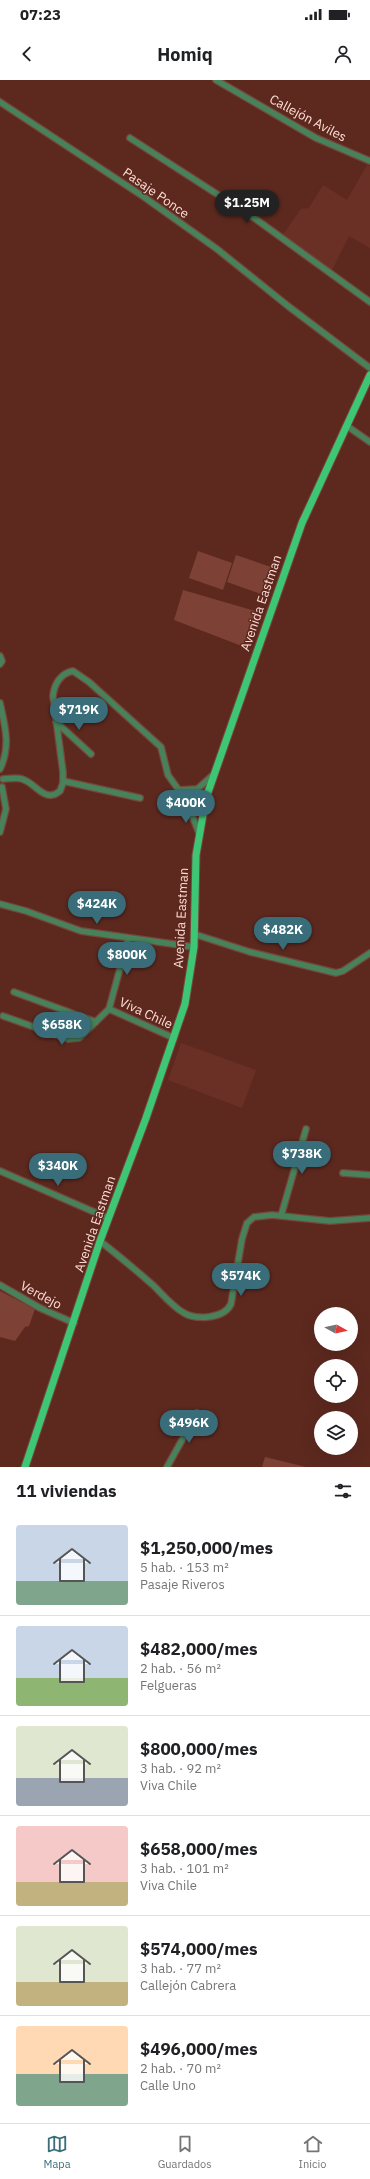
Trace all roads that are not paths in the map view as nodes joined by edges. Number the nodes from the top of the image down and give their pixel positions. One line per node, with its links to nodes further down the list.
1 (216, 80): 4 (street, Callejón Aviles)
2 (0, 102): 6 (street, Pasaje Ponce)
3 (130, 138): 5 (street)
4 (370, 161)
5 (370, 302)
6 (370, 368)
7 (370, 374): 8 (main road, Avenida Eastman)
8 (347, 426): 9 (street); 17 (main road, Avenida Eastman)
9 (370, 442)
10 (0, 656): 11 (street)
11 (0, 664)
12 (0, 703): 13 (street)
13 (2, 721): 16 (street)
14 (55, 721): 15 (street); 19 (street); 22 (street)
15 (91, 754)
16 (0, 768)
17 (213, 775): 21 (street); 27 (main road, Avenida Eastman)
18 (2, 777): 19 (street); 20 (street)
19 (63, 781): 23 (street)
20 (1, 788): 25 (street)
21 (198, 789): 22 (street); 24 (street)
22 (180, 790): 24 (street)
23 (140, 798)
24 (190, 810): 27 (street)
25 (3, 811): 26 (street)
26 (0, 832)
27 (199, 833): 29 (main road, Avenida Eastman)
28 (0, 904): 30 (street)
29 (194, 934): 31 (main road, Avenida Eastman); 32 (street)
30 (128, 939): 31 (street); 34 (street, Viva Chile)
31 (194, 947): 37 (main road, Avenida Eastman)
32 (370, 953)
33 (14, 992): 36 (street)
34 (109, 1008): 36 (street, Viva Chile); 37 (street, Viva Chile)
35 (3, 1016): 36 (street, Viva Chile)
36 (96, 1022)
37 (174, 1038): 43 (main road, Avenida Eastman)
38 (306, 1129): 42 (street)
39 (0, 1172): 43 (street)
40 (343, 1173): 41 (street)
41 (370, 1175)
42 (281, 1216): 44 (street); 45 (street)
43 (108, 1218): 45 (main road, Avenida Eastman)
44 (370, 1218)
45 (100, 1241): 47 (main road, Avenida Eastman)
46 (0, 1284): 47 (street, Verdejo)
47 (74, 1323): 49 (main road, Avenida Eastman)
48 (197, 1413): 50 (street)
49 (25, 1467)
50 (167, 1467)

